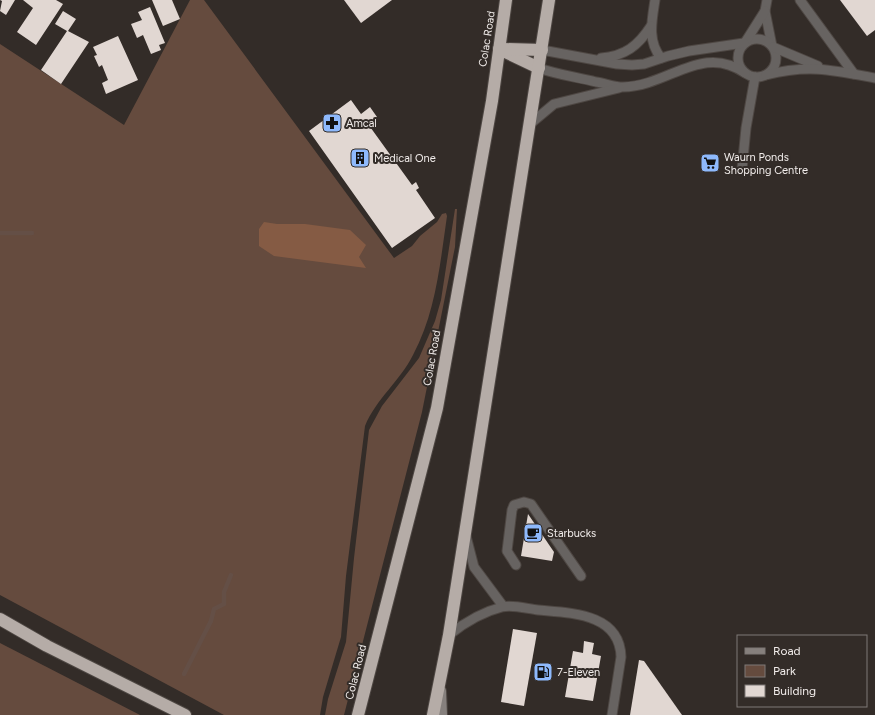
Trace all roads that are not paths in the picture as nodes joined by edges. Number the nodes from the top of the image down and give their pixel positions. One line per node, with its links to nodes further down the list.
1 (506, 0): 10 (highway, Colac Road)
2 (548, 0): 11 (highway)
3 (655, 0): 7 (lane)
4 (767, 0): 6 (lane)
5 (800, 0): 17 (lane)
6 (765, 10): 8 (lane); 9 (lane)
7 (651, 26): 12 (lane); 13 (lane)
8 (745, 42): 9 (lane); 13 (lane); 16 (lane)
9 (772, 46): 15 (lane); 18 (lane)
10 (499, 49): 11 (highway); 14 (highway); 31 (highway, Colac Road)
11 (542, 50): 12 (lane); 14 (highway)
12 (592, 58): 13 (lane)
13 (661, 58)
14 (539, 68): 20 (lane); 21 (highway)
15 (823, 68): 17 (lane); 18 (lane)
16 (745, 73): 18 (lane); 20 (lane)
17 (854, 74): 19 (lane)
18 (759, 76): 22 (lane)
19 (875, 78)
20 (622, 87): 21 (lane)
21 (530, 124): 23 (highway)
22 (742, 168)
23 (465, 532): 26 (lane); 28 (highway)
24 (516, 566): 25 (lane)
25 (581, 576)
26 (503, 606): 28 (lane); 34 (lane)
27 (0, 619): 30 (highway)
28 (449, 636): 29 (highway)
29 (441, 677): 32 (highway); 33 (main road)
30 (185, 715)
31 (358, 715)
32 (433, 715)
33 (442, 715)
34 (612, 715)

